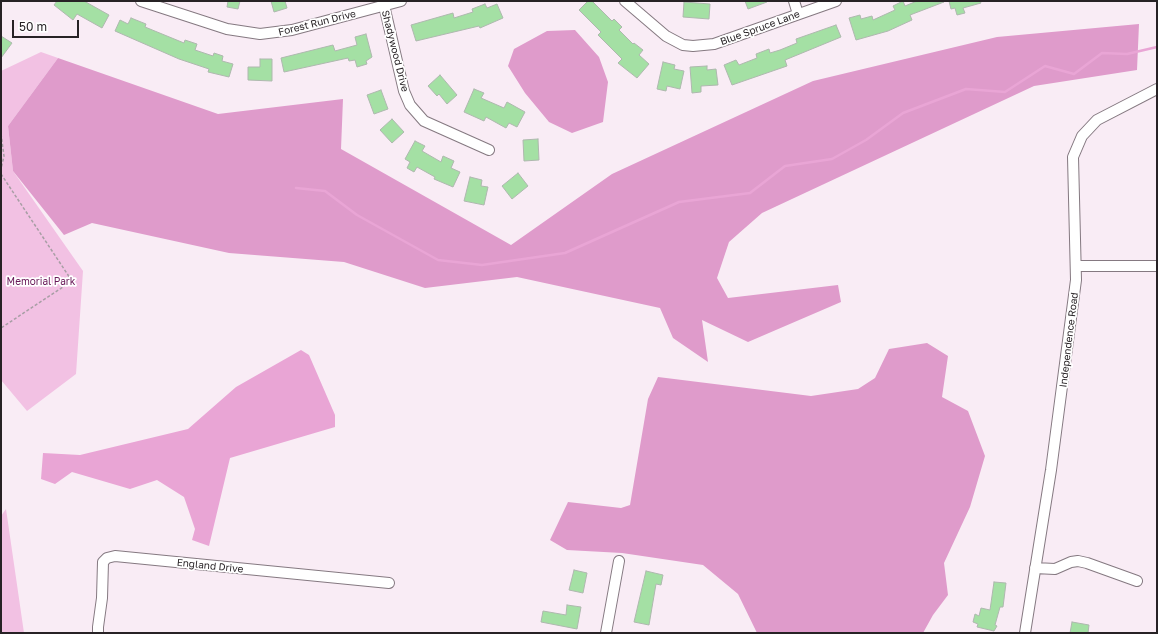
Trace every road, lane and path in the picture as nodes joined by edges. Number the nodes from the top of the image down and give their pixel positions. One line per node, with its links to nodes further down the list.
1 (141, 1): 6 (street, Forest Run Drive)
2 (400, 1): 6 (street, Forest Run Drive)
3 (625, 1): 7 (street, Blue Spruce Lane)
4 (794, 1): 7 (street)
5 (836, 1): 7 (street, Blue Spruce Lane)
6 (383, 3): 10 (street, Shadywood Drive)
7 (798, 14)
8 (1157, 89): 13 (street, Independence Road)
9 (1, 134): 11 (path)
10 (489, 150)
11 (1, 169)
12 (1, 174): 15 (path)
13 (1076, 266): 14 (street); 17 (street, Independence Road)
14 (1157, 266)
15 (1, 328)
16 (619, 561): 21 (street)
17 (1035, 568): 18 (street); 22 (street, Independence Road)
18 (1137, 581)
19 (389, 583): 20 (street, England Drive)
20 (98, 633)
21 (606, 633)
22 (1025, 633)

